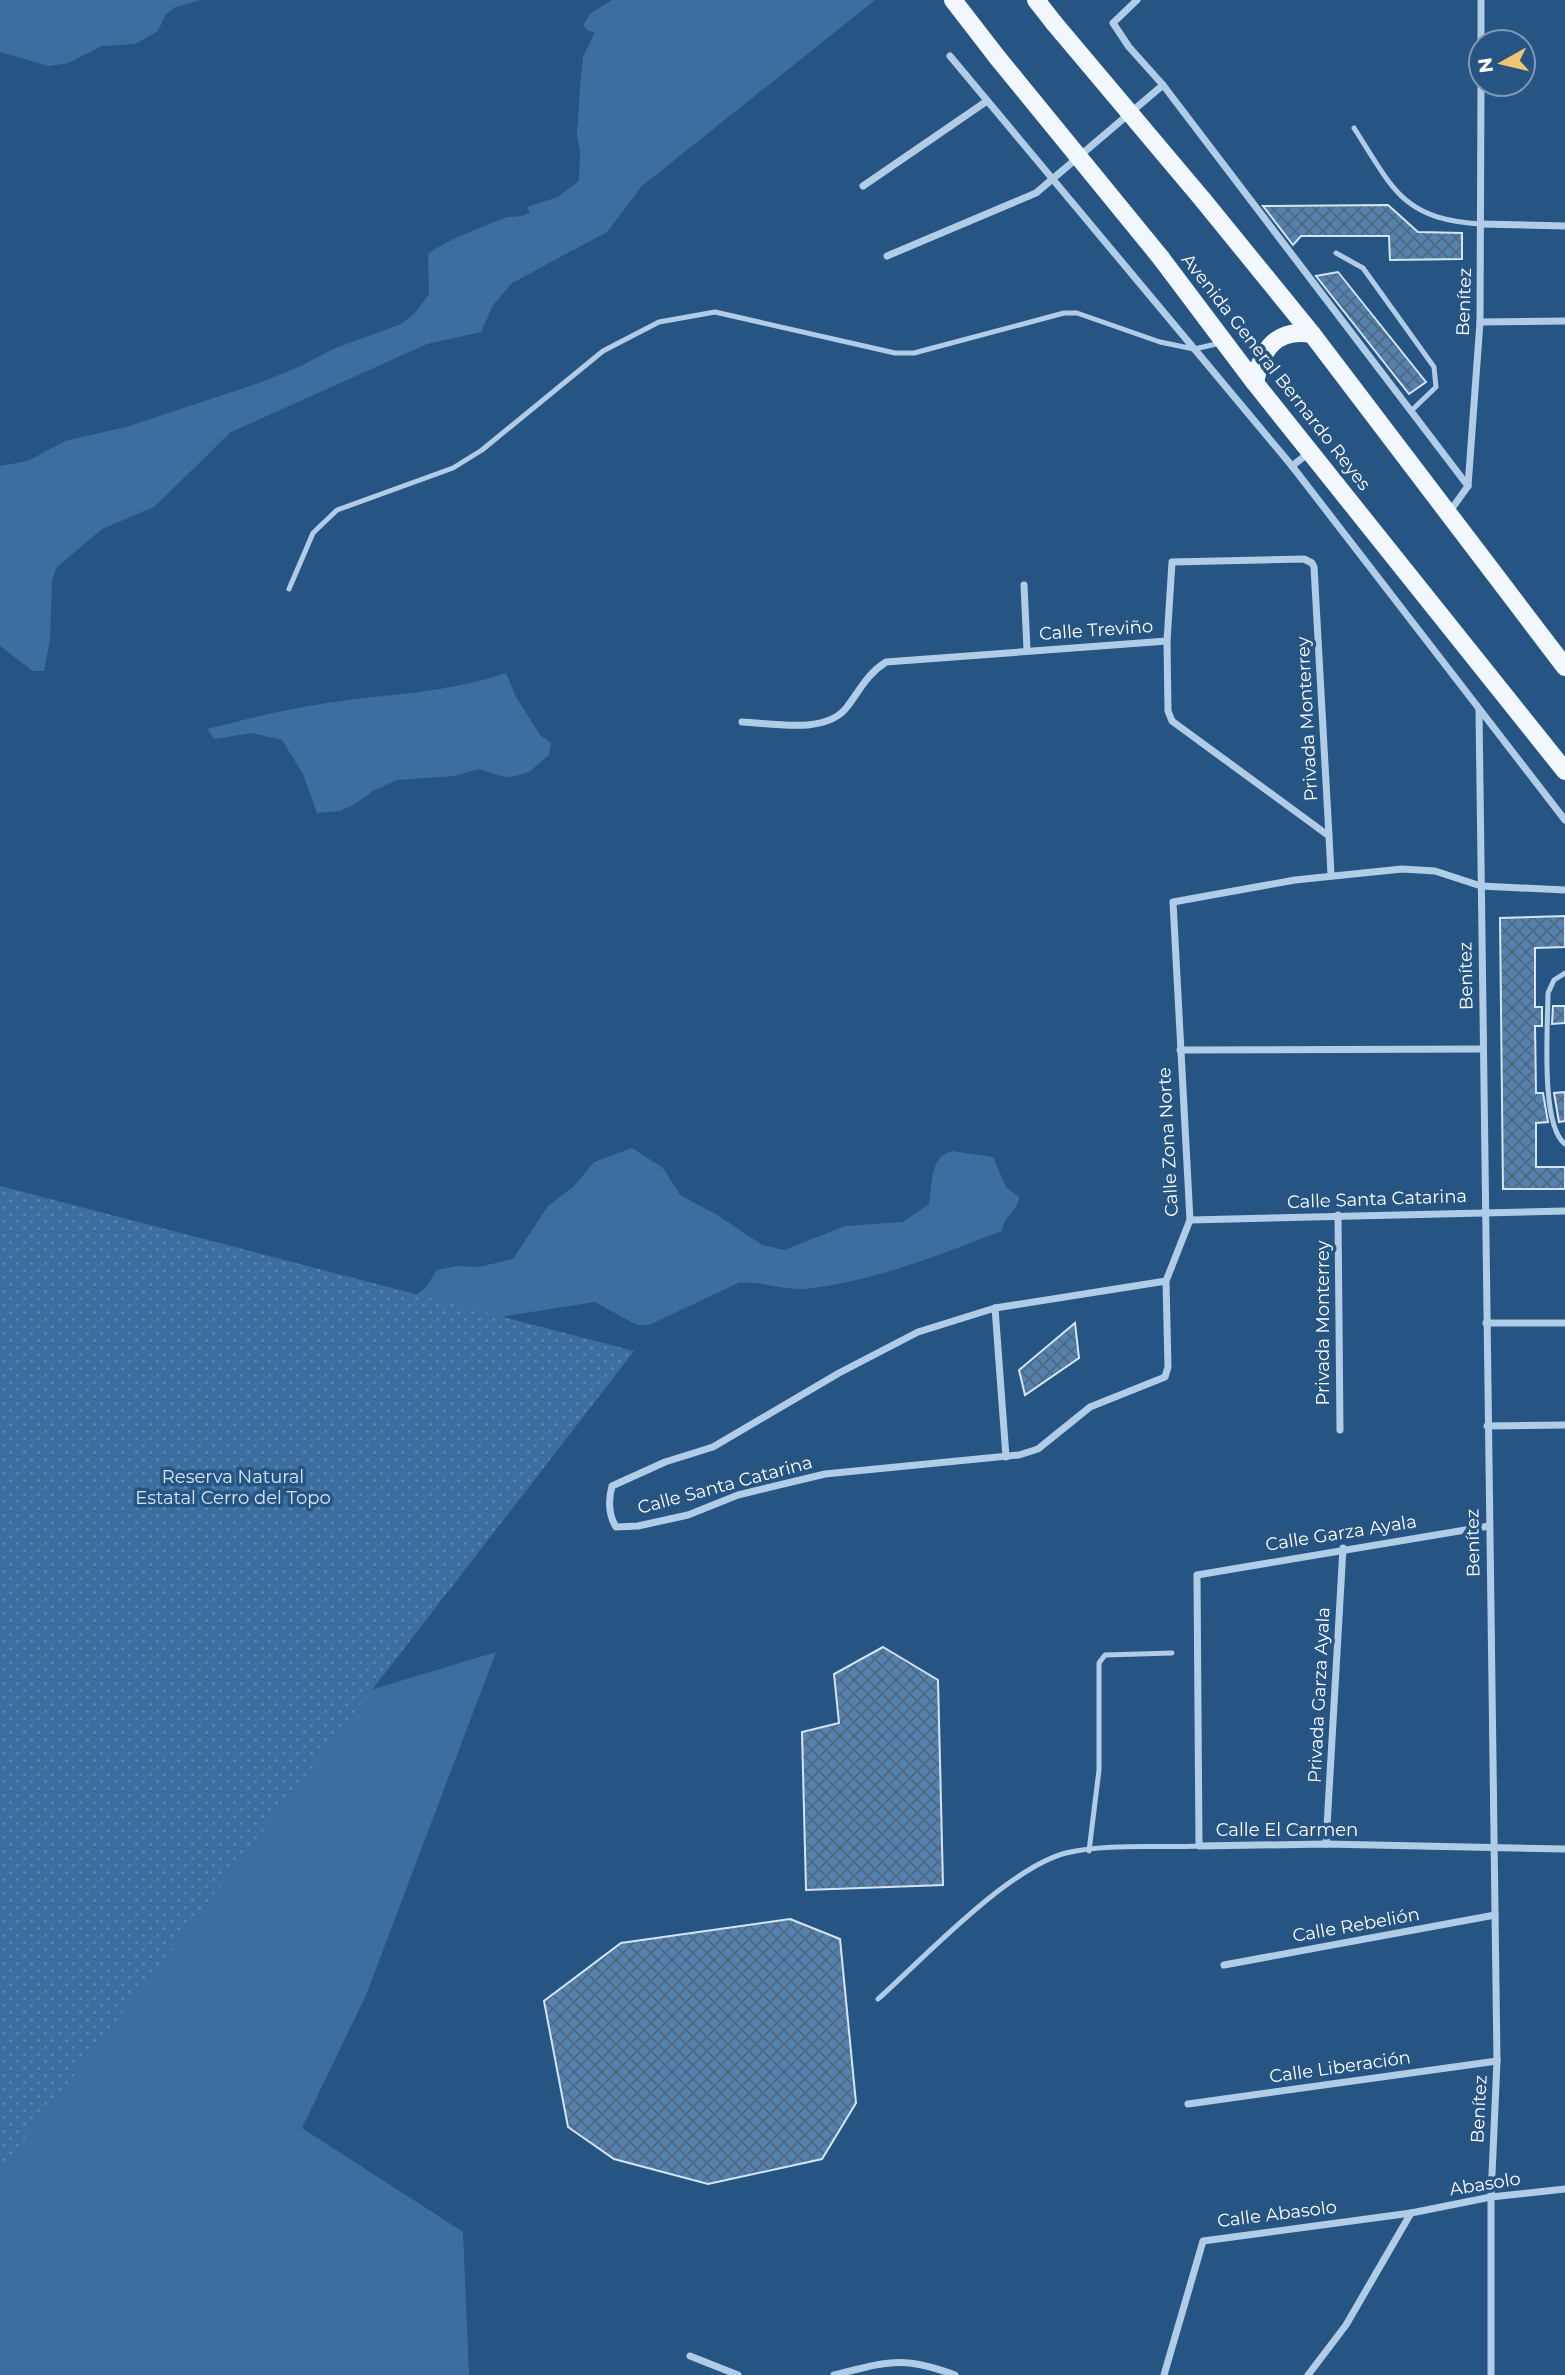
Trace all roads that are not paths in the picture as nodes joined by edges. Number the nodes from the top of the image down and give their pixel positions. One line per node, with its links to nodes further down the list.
1 (953, 0): 20 (main road, Avenida General Bernardo Reyes, bridge)
2 (1036, 0): 19 (main road, bridge)
3 (1137, 0): 7 (street)
4 (1482, 0): 5 (street)
5 (1482, 28)
6 (950, 55): 9 (street)
7 (1163, 85): 11 (street); 23 (street)
8 (1482, 98): 13 (street, Benítez)
9 (987, 101): 11 (street); 12 (street)
10 (1354, 128): 13 (lane)
11 (1053, 182): 16 (street); 21 (street)
12 (863, 186)
13 (1481, 224): 14 (street); 18 (street, Benítez)
14 (1565, 226)
15 (1336, 253): 23 (lane)
16 (887, 256)
17 (1565, 321): 18 (street)
18 (1479, 323): 26 (street, Benítez)
19 (1312, 334): 22 (main road); 27 (main road)
20 (1224, 342): 21 (lane); 22 (main road, Avenida General Bernardo Reyes)
21 (1194, 349): 25 (street); 29 (lane)
22 (1255, 383): 24 (main road, Avenida General Bernardo Reyes)
23 (1411, 411): 26 (street)
24 (1311, 452): 25 (street); 35 (main road, Avenida General Bernardo Reyes)
25 (1292, 466): 33 (street)
26 (1468, 486): 27 (street)
27 (1448, 514): 32 (main road)
28 (1024, 585): 31 (street)
29 (289, 589)
30 (1167, 640): 31 (street, Calle Treviño); 37 (street); 37 (street, Privada Monterrey)
31 (1027, 650): 34 (street, Calle Treviño)
32 (1565, 667)
33 (1479, 711): 36 (street); 39 (street, Benítez)
34 (742, 722)
35 (1565, 771)
36 (1565, 820)
37 (1329, 836): 38 (street, Privada Monterrey)
38 (1331, 875): 39 (street); 43 (street, Calle Zona Norte)
39 (1481, 886): 40 (street); 42 (street, Benítez)
40 (1565, 890)
41 (1565, 973): 44 (lane)
42 (1483, 1049): 43 (street); 45 (street, Benítez)
43 (1180, 1051): 48 (street, Calle Zona Norte)
44 (1565, 1144)
45 (1485, 1211): 46 (street, Calle Santa Catarina); 47 (street, Calle Santa Catarina); 51 (street, Benítez)
46 (1565, 1211)
47 (1338, 1215): 48 (street, Calle Santa Catarina); 56 (street, Privada Monterrey)
48 (1190, 1220): 49 (street, Calle Zona Norte)
49 (1166, 1281): 50 (street); 53 (street, Calle Zona Norte)
50 (995, 1308): 57 (street); 57 (street, Calle Santa Catarina)
51 (1486, 1323): 52 (street); 55 (street, Benítez)
52 (1565, 1323)
53 (1164, 1377): 57 (street, Calle Santa Catarina)
54 (1565, 1425): 55 (street)
55 (1487, 1426): 58 (street, Benítez)
56 (1340, 1430)
57 (1006, 1457)
58 (1489, 1526): 59 (street, Calle Garza Ayala); 64 (street, Benítez)
59 (1343, 1548): 60 (street, Calle Garza Ayala); 62 (street, Privada Garza Ayala)
60 (1198, 1573): 63 (street, Calle El Carmen)
61 (1172, 1653): 66 (lane)
62 (1326, 1844): 63 (street, Calle El Carmen); 64 (street, Calle El Carmen)
63 (1199, 1846): 66 (lane)
64 (1495, 1848): 65 (street, Calle El Carmen); 67 (street, Benítez)
65 (1565, 1849)
66 (1088, 1851): 69 (lane)
67 (1495, 1915): 68 (street, Calle Rebelión); 70 (street, Benítez)
68 (1224, 1965)
69 (878, 1999)
70 (1497, 2061): 71 (street, Calle Liberación); 73 (street, Benítez)
71 (1188, 2104)
72 (1565, 2189): 73 (street, Abasolo)
73 (1491, 2197): 74 (street, Abasolo); 81 (street, Benítez)
74 (1411, 2213): 79 (street, Calle Abasolo); 80 (street)
75 (690, 2356): 76 (street)
76 (738, 2375)
77 (834, 2375): 78 (street)
78 (955, 2375)
79 (1164, 2375)
80 (1308, 2375)
81 (1491, 2375)

